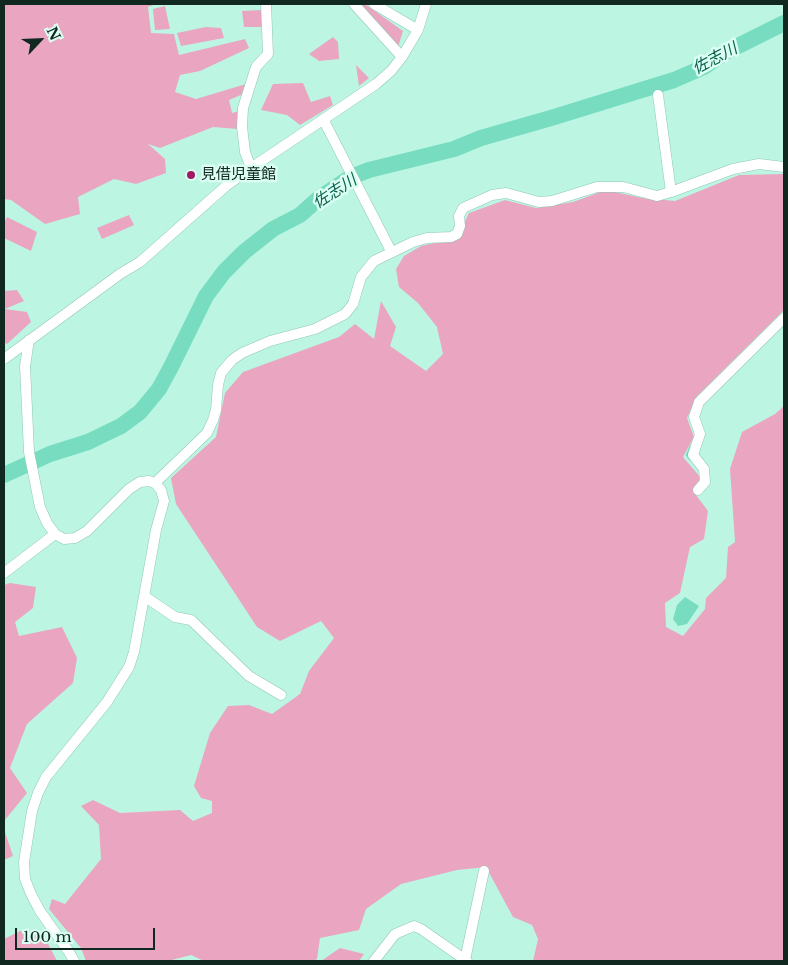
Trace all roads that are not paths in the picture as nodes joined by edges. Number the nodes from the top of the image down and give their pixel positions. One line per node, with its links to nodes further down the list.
1 (266, 4): 10 (street)
2 (354, 4): 6 (street)
3 (374, 4): 5 (street)
4 (426, 4): 5 (street)
5 (418, 30): 6 (street)
6 (402, 57): 8 (street)
7 (658, 95): 11 (street)
8 (322, 120): 10 (street); 12 (street)
9 (784, 167): 11 (street)
10 (251, 168): 14 (street)
11 (671, 192): 12 (street)
12 (391, 252): 16 (street)
13 (784, 318): 17 (street)
14 (29, 340): 15 (street); 18 (street)
15 (4, 359)
16 (155, 483): 18 (street); 20 (street)
17 (698, 490)
18 (55, 534): 19 (street)
19 (4, 573)
20 (144, 596): 21 (street); 24 (street)
21 (281, 695)
22 (484, 871): 23 (street)
23 (466, 960): 25 (street)
24 (74, 961)
25 (374, 961)

